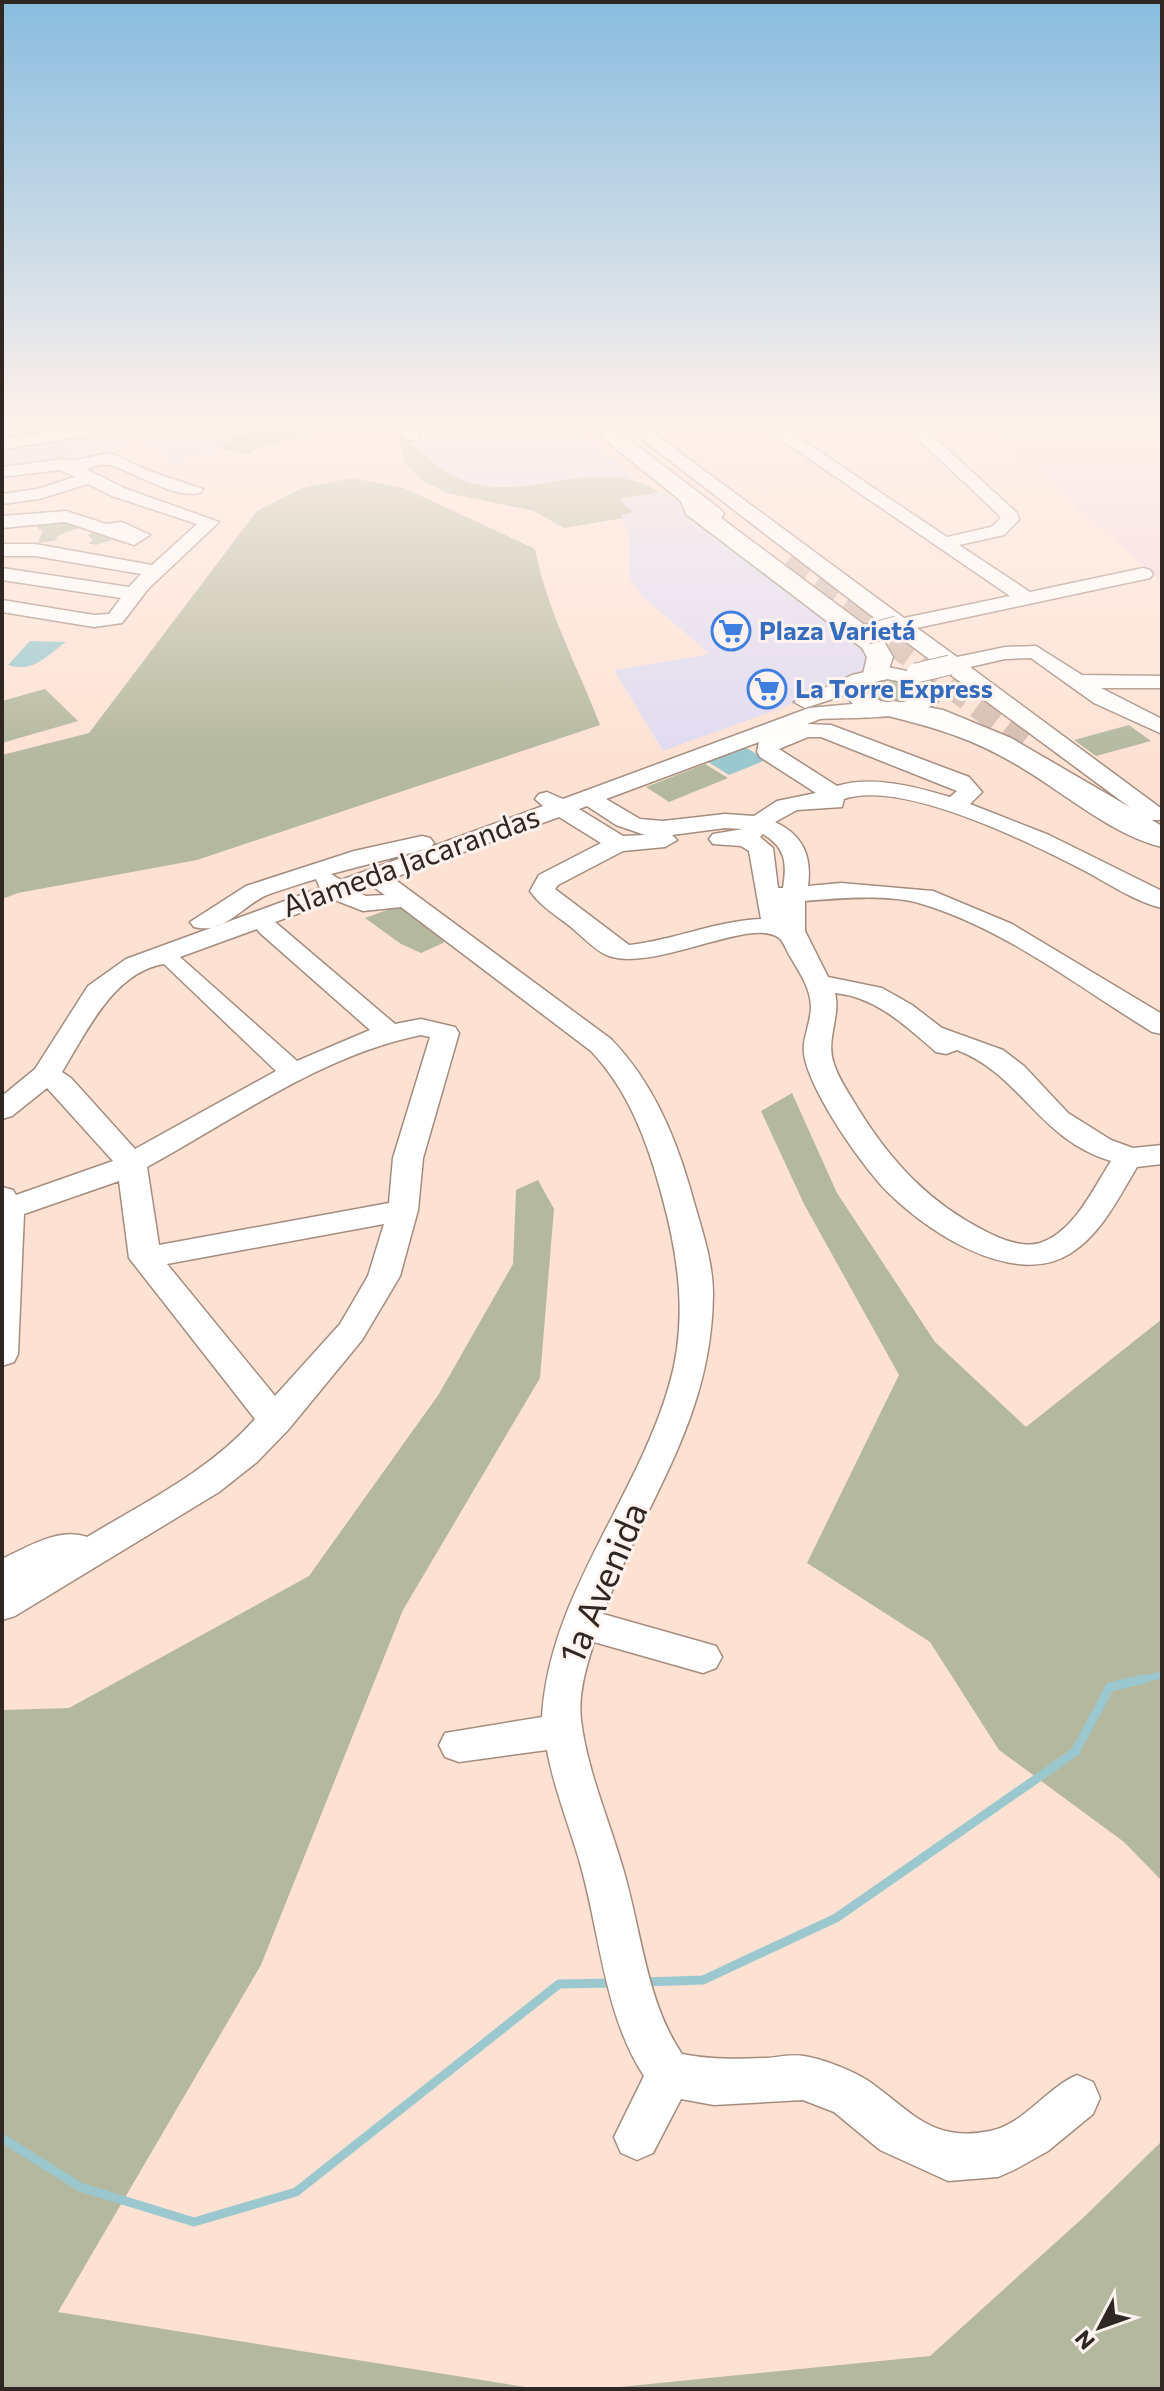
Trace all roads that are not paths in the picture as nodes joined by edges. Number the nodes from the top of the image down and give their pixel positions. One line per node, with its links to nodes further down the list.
1 (196, 535): 10 (street)
2 (729, 535): 17 (main road)
3 (750, 535): 4 (main road)
4 (757, 535)
5 (778, 535): 16 (street)
6 (931, 535): 8 (street)
7 (981, 535): 8 (street)
8 (943, 543): 14 (street)
9 (2, 550): 10 (street)
10 (155, 571): 13 (street)
11 (2, 574): 13 (street)
12 (1143, 574): 14 (street)
13 (135, 594): 15 (street)
14 (1035, 597): 16 (street)
15 (2, 606)
16 (902, 628): 17 (street, bridge); 18 (street)
17 (867, 637): 20 (main road)
18 (956, 667): 19 (street); 21 (street); 30 (street)
19 (918, 677): 20 (street); 23 (street, Alameda Jacarandas)
20 (865, 679): 23 (street); 28 (street, Alameda Jacarandas)
21 (1077, 681): 22 (street); 24 (street)
22 (1162, 682)
23 (887, 709): 27 (street, Alameda Jacarandas); 30 (main road)
24 (1162, 727)
25 (1031, 740): 30 (main road)
26 (824, 796): 29 (street); 29 (street); 31 (street)
27 (589, 797): 28 (street, Alameda Jacarandas); 31 (street)
28 (553, 802): 32 (street); 33 (street, Alameda Jacarandas); 35 (street, Alameda Jacarandas)
29 (946, 805): 41 (street)
30 (1160, 826)
31 (753, 831): 32 (street); 38 (street); 39 (street)
32 (618, 844): 43 (street)
33 (415, 846): 34 (street, Alameda Jacarandas); 36 (street)
34 (316, 871): 36 (street); 37 (street, Alameda Jacarandas)
35 (375, 876): 36 (street, Alameda Jacarandas); 40 (street, 1a Avenida)
36 (336, 888): 40 (street); 42 (street, Alameda Jacarandas)
37 (255, 891): 42 (street); 44 (street, Alameda Jacarandas)
38 (794, 893): 39 (street); 43 (street); 47 (street)
39 (767, 897): 43 (street)
40 (405, 899): 65 (street, 1a Avenida)
41 (1162, 901)
42 (268, 921): 44 (street, Alameda Jacarandas); 48 (street)
43 (786, 928): 46 (street)
44 (196, 934): 50 (street, Alameda Jacarandas); 51 (street, Alameda Jacarandas)
45 (177, 964): 49 (street)
46 (821, 992): 54 (street); 54 (street)
47 (1162, 1026)
48 (389, 1033): 49 (street); 57 (street)
49 (293, 1072): 55 (street)
50 (46, 1075): 52 (street, Alameda Jacarandas); 55 (street)
51 (2, 1089)
52 (2, 1110)
53 (1162, 1154): 54 (street)
54 (1128, 1158)
55 (132, 1164): 56 (street); 58 (street)
56 (6, 1202): 59 (street)
57 (403, 1210): 58 (street); 61 (street)
58 (145, 1258): 61 (street)
59 (5, 1296): 60 (street)
60 (2, 1354)
61 (276, 1421): 62 (street)
62 (102, 1543): 63 (street); 64 (street)
63 (2, 1575)
64 (2, 1605)
65 (581, 1623): 66 (street); 67 (street, 1a Avenida)
66 (703, 1657)
67 (564, 1731): 68 (street); 69 (street, 1a Avenida)
68 (459, 1745)
69 (669, 2074): 70 (street); 71 (street)
70 (1077, 2098)
71 (637, 2137)

